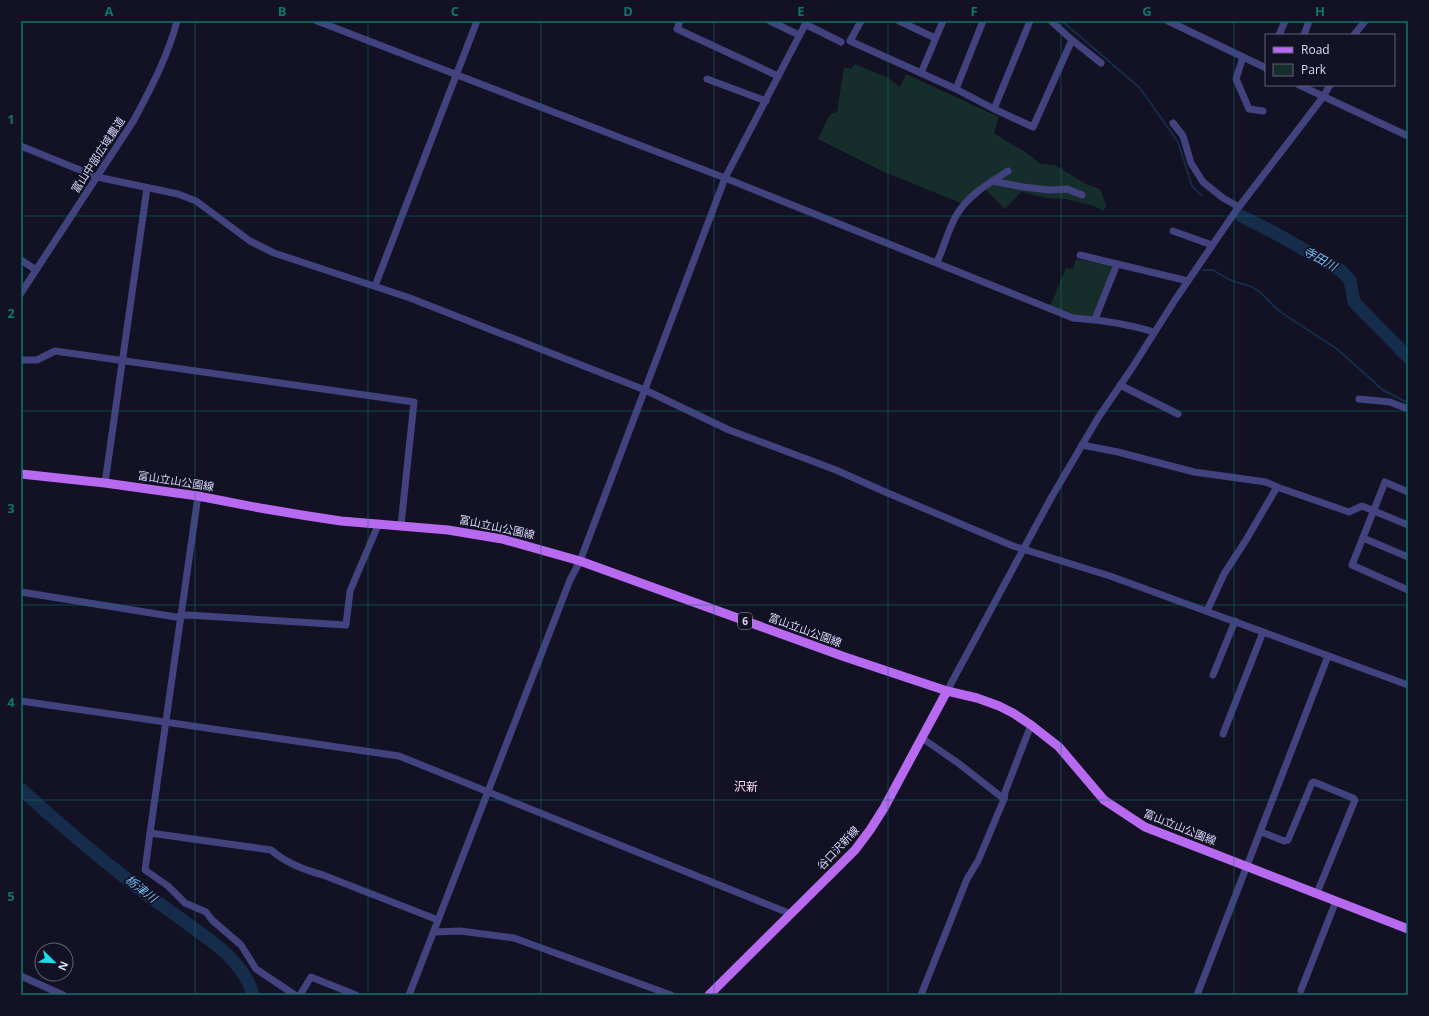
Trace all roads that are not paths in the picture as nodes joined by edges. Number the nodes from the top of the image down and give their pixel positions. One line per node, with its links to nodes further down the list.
1 (177, 21): 42 (street, 富山中部広域農道)
2 (316, 21): 28 (street)
3 (477, 21): 28 (street)
4 (680, 21): 29 (street)
5 (770, 21): 20 (street)
6 (861, 21): 27 (street)
7 (899, 21): 21 (street)
8 (943, 21): 21 (street)
9 (983, 21): 33 (street)
10 (1030, 21): 36 (street)
11 (1051, 21): 22 (street)
12 (1168, 21): 24 (street)
13 (1285, 21): 17 (street)
14 (1309, 21): 18 (street)
15 (1366, 21): 19 (street)
16 (806, 22): 20 (street); 23 (street)
17 (1279, 34)
18 (1304, 34)
19 (1355, 34)
20 (799, 36): 29 (street)
21 (936, 38): 27 (street)
22 (1072, 40): 25 (street); 36 (street)
23 (841, 42)
24 (1243, 57): 26 (street); 37 (street)
25 (1101, 63)
26 (1265, 66)
27 (921, 73): 33 (street)
28 (457, 75): 43 (street); 56 (street)
29 (778, 76): 35 (street)
30 (707, 79): 35 (street)
31 (1301, 86): 34 (street)
32 (1329, 86): 34 (street)
33 (956, 89): 36 (street)
34 (1323, 97): 39 (street); 47 (street)
35 (766, 101): 43 (street)
36 (994, 109)
37 (1263, 111)
38 (1173, 123): 47 (street)
39 (1408, 136)
40 (21, 146): 42 (street)
41 (1008, 171): 44 (street)
42 (97, 177): 45 (street); 54 (street, 富山中部広域農道)
43 (725, 178): 52 (street); 63 (street)
44 (992, 181): 46 (street); 52 (street)
45 (147, 188): 56 (street); 61 (street)
46 (1082, 195)
47 (1238, 207): 49 (street)
48 (1173, 231): 49 (street)
49 (1212, 245): 55 (street)
50 (1080, 255): 53 (street)
51 (21, 260): 54 (street)
52 (937, 262): 58 (street)
53 (1117, 264): 55 (street); 58 (street)
54 (36, 270): 57 (street, 富山中部広域農道)
55 (1188, 281): 59 (street)
56 (375, 286): 63 (street)
57 (21, 293)
58 (1095, 319): 59 (street)
59 (1154, 332): 62 (street)
60 (21, 360): 61 (street)
61 (123, 361): 69 (street); 76 (street)
62 (1120, 386): 66 (street); 67 (street)
63 (645, 390): 78 (street); 80 (street)
64 (1359, 399): 65 (street)
65 (1408, 410)
66 (1178, 414)
67 (1082, 445): 70 (street); 78 (street)
68 (21, 474): 69 (main road, 富山立山公園線 / 6)
69 (106, 483): 72 (main road, 富山立山公園線 / 6)
70 (1277, 487): 73 (street); 83 (street)
71 (1408, 492): 73 (street)
72 (198, 496): 74 (main road, 富山立山公園線 / 6); 84 (street)
73 (1374, 511): 75 (street); 77 (street)
74 (380, 524): 76 (main road, 富山立山公園線 / 6); 84 (street)
75 (1408, 525)
76 (401, 526): 80 (main road, 富山立山公園線 / 6)
77 (1363, 538): 79 (street); 81 (street)
78 (1024, 549): 83 (street); 90 (street)
79 (1408, 557)
80 (580, 561): 90 (main road, 富山立山公園線 / 6); 96 (street)
81 (1408, 590)
82 (21, 592): 84 (street)
83 (1207, 611): 85 (street)
84 (181, 616): 92 (street)
85 (1235, 621): 86 (street); 88 (street)
86 (1263, 632): 87 (street); 94 (street)
87 (1328, 656): 89 (street); 98 (street)
88 (1213, 675)
89 (1408, 685)
90 (947, 691): 93 (main road, 富山立山公園線 / 6); 95 (main road, 谷口沢新線)
91 (21, 701): 92 (street)
92 (166, 722): 96 (street); 99 (street)
93 (1031, 725): 97 (street); 100 (main road, 富山立山公園線 / 6)
94 (1223, 734)
95 (922, 738): 97 (street); 103 (main road, 谷口沢新線)
96 (488, 792): 103 (street); 104 (street)
97 (1004, 799): 116 (street)
98 (1261, 832): 100 (street); 101 (street)
99 (150, 833): 104 (street); 110 (street)
100 (1248, 866): 101 (main road, 富山立山公園線 / 6); 117 (street)
101 (1317, 894): 102 (main road, 富山立山公園線 / 6)
102 (1336, 901): 105 (main road, 富山立山公園線 / 6); 108 (street)
103 (791, 914): 115 (main road, 谷口沢新線)
104 (438, 920): 106 (street)
105 (1408, 929)
106 (434, 932): 113 (street); 114 (street)
107 (21, 976): 109 (street)
108 (1301, 990)
109 (63, 995)
110 (296, 995)
111 (300, 995): 112 (street)
112 (356, 995)
113 (409, 995)
114 (671, 995)
115 (709, 995)
116 (921, 995)
117 (1198, 995)

